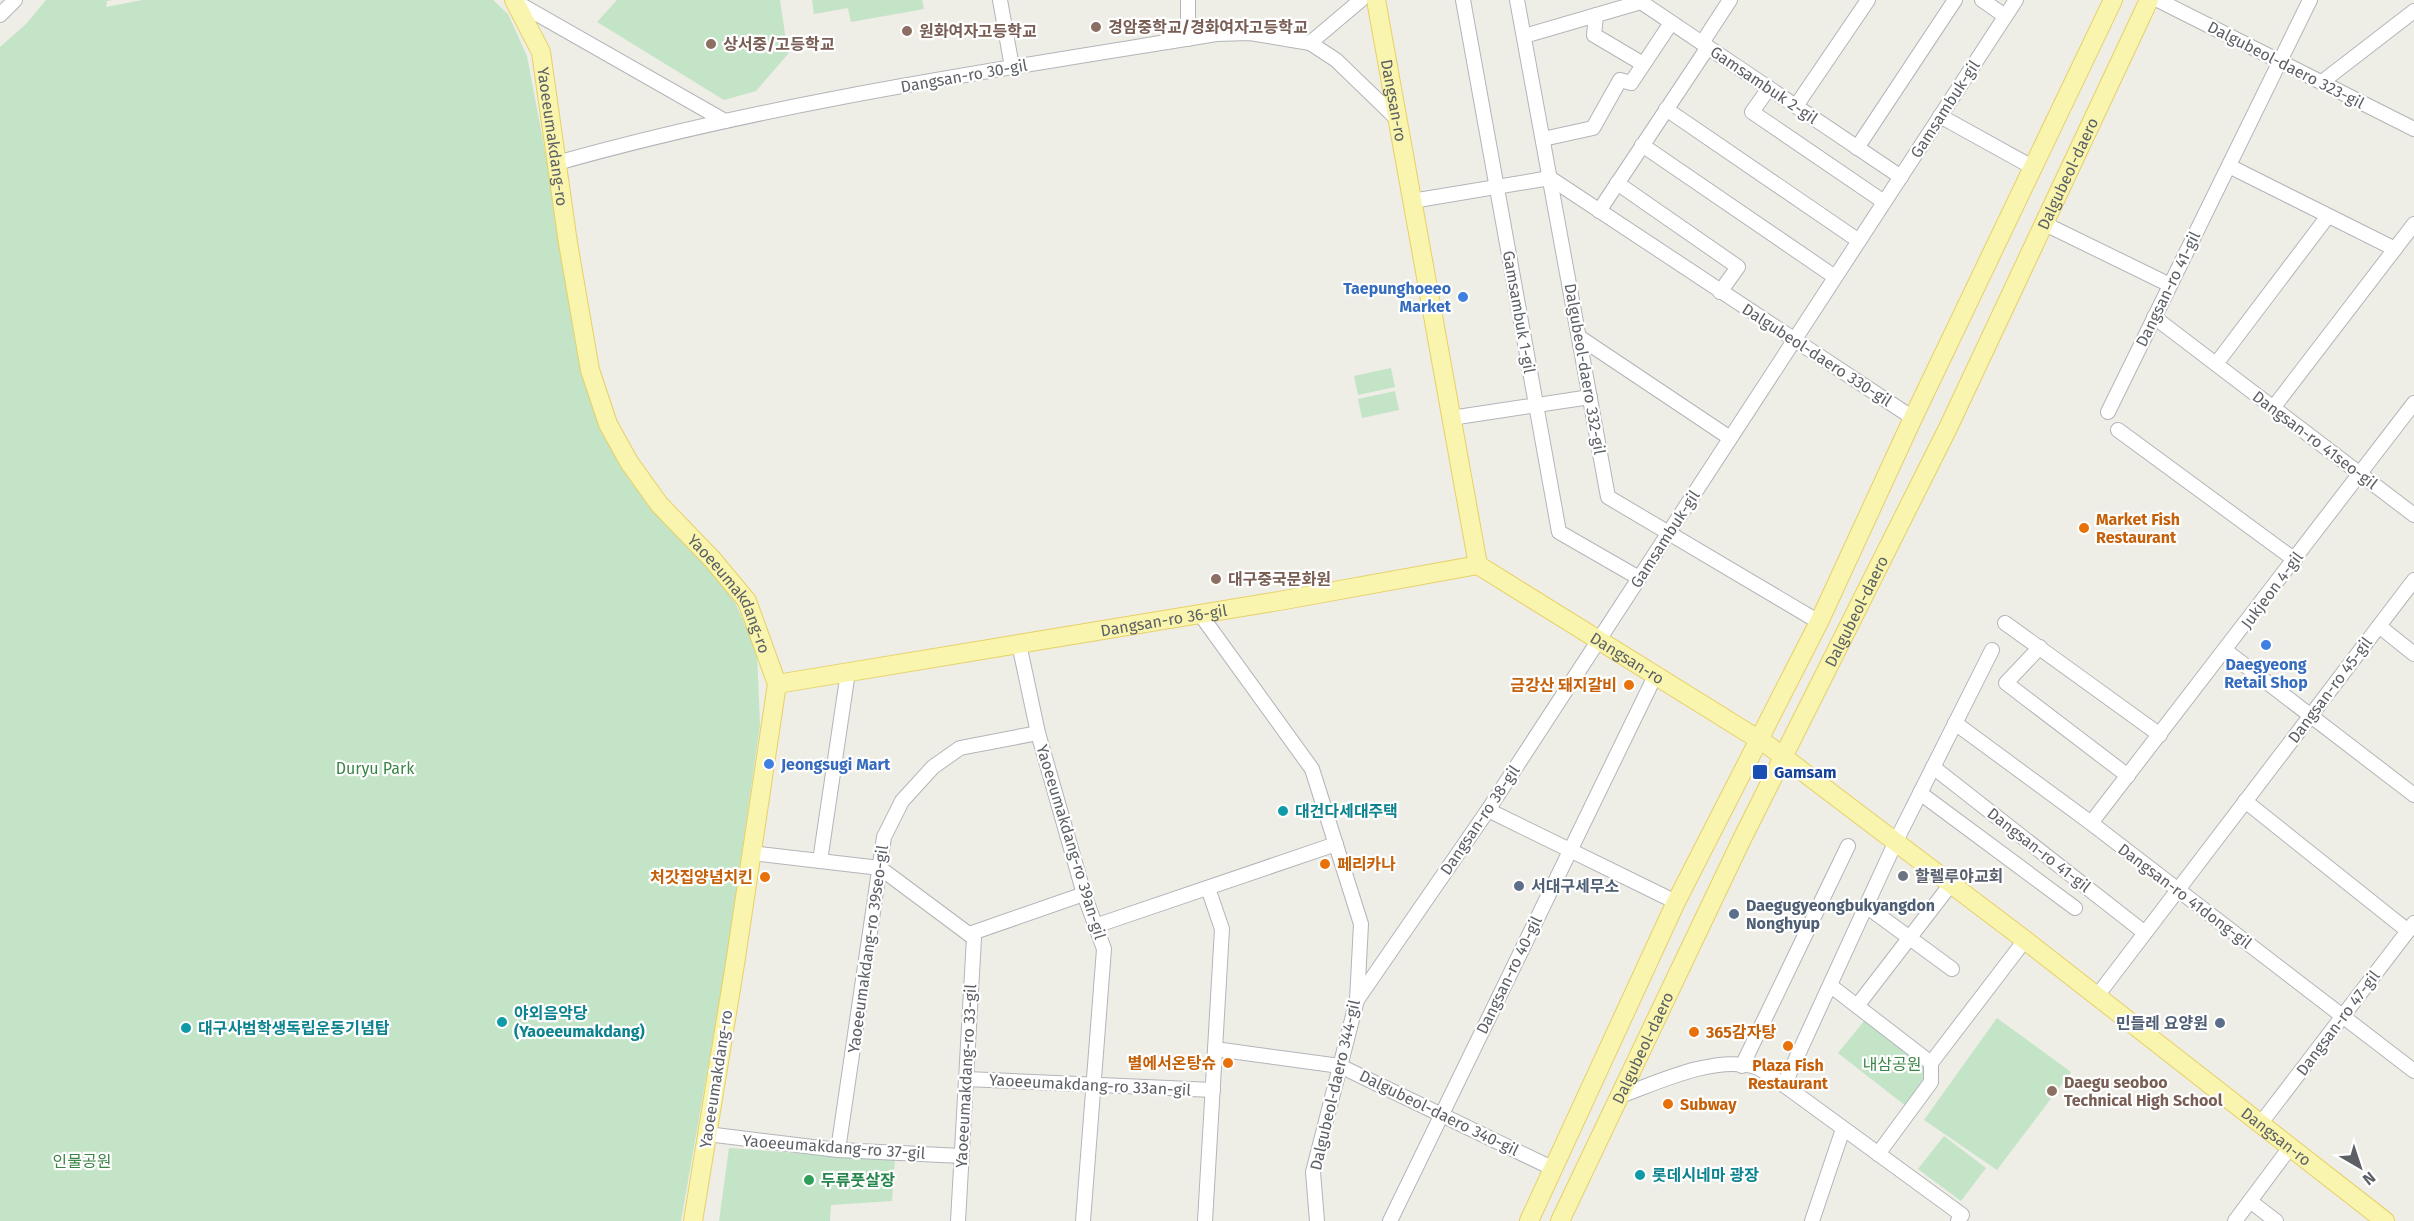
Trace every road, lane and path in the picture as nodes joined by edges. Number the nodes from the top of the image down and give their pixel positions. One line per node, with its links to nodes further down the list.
1 (15, 0): 20 (street)
2 (1000, 0): 30 (street)
3 (1188, 0): 25 (street)
4 (1361, 0): 26 (street)
5 (1376, 0): 36 (main road, Dangsan-ro)
6 (1463, 0): 48 (street, Gamsambuk 1-gil)
7 (1517, 0): 24 (street, Dalgubeol-daero 332-gil)
8 (1730, 0): 27 (street)
9 (1867, 0): 33 (street)
10 (1955, 0): 41 (street)
11 (1982, 0): 22 (street)
12 (2016, 0): 22 (street, Gamsambuk-gil)
13 (2113, 0): 44 (main road, Dalgubeol-daero)
14 (2149, 0): 53 (main road, Dalgubeol-daero)
15 (2158, 0): 28 (street, Dalgubeol-daero 323-gil)
16 (2310, 0): 28 (street, Dangsan-ro 41-gil)
17 (515, 1): 37 (street); 42 (main road, Yaoeeumakdang-ro)
18 (1642, 1): 21 (street, Gamsambuk 2-gil); 23 (street, Gamsambuk 2-gil)
19 (2414, 10): 31 (street)
20 (0, 15)
21 (1596, 15): 24 (street, Gamsambuk 2-gil); 29 (street)
22 (2005, 16): 35 (street, Gamsambuk-gil)
23 (1671, 22): 27 (street, Gamsambuk 2-gil); 29 (street)
24 (1524, 36): 39 (street, Dalgubeol-daero 332-gil)
25 (1188, 39): 26 (street, Dangsan-ro 30-gil); 30 (street, Dangsan-ro 30-gil)
26 (1310, 43): 36 (street)
27 (1705, 45): 32 (street, Gamsambuk 2-gil); 34 (street)
28 (2280, 61): 31 (street, Dalgubeol-daero 323-gil); 43 (street, Dangsan-ro 41-gil)
29 (1643, 64): 39 (street)
30 (1012, 67): 37 (street, Dangsan-ro 30-gil)
31 (2322, 82): 38 (street, Dalgubeol-daero 323-gil)
32 (1768, 88): 33 (street, Gamsambuk 2-gil); 50 (street)
33 (1796, 106): 41 (street, Gamsambuk 2-gil)
34 (1666, 109): 40 (street); 55 (street)
35 (1940, 116): 44 (street, Dalgubeol-daero); 45 (street, Gamsambuk-gil)
36 (1397, 119): 49 (main road, Dangsan-ro)
37 (725, 121): 42 (street, Dangsan-ro 30-gil)
38 (2414, 129)
39 (1542, 139): 46 (street, Dalgubeol-daero 332-gil)
40 (1642, 145): 47 (street); 57 (street)
41 (1857, 148): 45 (street, Gamsambuk 2-gil)
42 (557, 163): 92 (main road, Yaoeeumakdang-ro)
43 (2229, 166): 52 (street); 58 (street, Dangsan-ro 41-gil)
44 (2034, 168): 70 (main road, Dalgubeol-daero)
45 (1900, 177): 50 (street, Gamsambuk-gil)
46 (1550, 178): 48 (street); 51 (street); 61 (street, Dalgubeol-daero 332-gil)
47 (1617, 183): 51 (street); 59 (street)
48 (1497, 187): 49 (street); 66 (street, Gamsambuk 1-gil)
49 (1412, 201): 69 (main road, Dangsan-ro)
50 (1884, 202): 55 (street, Gamsambuk-gil)
51 (1599, 211): 59 (street, Dalgubeol-daero 330-gil)
52 (2328, 216): 56 (street); 63 (street)
53 (2045, 224): 58 (street); 98 (main road, Dalgubeol-daero)
54 (2414, 224): 56 (street)
55 (1859, 241): 57 (street, Gamsambuk-gil)
56 (2395, 249): 67 (street)
57 (1835, 277): 62 (street, Gamsambuk-gil)
58 (2170, 285): 60 (street, Dangsan-ro 41-gil)
59 (1720, 292): 62 (street, Dalgubeol-daero 330-gil)
60 (2154, 317): 63 (street, Dangsan-ro 41seo-gil); 68 (street, Dangsan-ro 41-gil)
61 (1579, 337): 64 (street, Dalgubeol-daero 332-gil); 72 (street)
62 (1794, 341): 70 (street, Dalgubeol-daero 330-gil); 72 (street, Gamsambuk-gil)
63 (2216, 364): 67 (street, Dangsan-ro 41seo-gil)
64 (1590, 397): 66 (street); 75 (street, Dalgubeol-daero 332-gil)
65 (2414, 403): 73 (street, Jukjeon 4-gil)
66 (1536, 405): 69 (street); 78 (street, Gamsambuk 1-gil)
67 (2273, 408): 73 (street, Dangsan-ro 41seo-gil)
68 (2108, 412)
69 (1451, 418): 77 (main road, Dangsan-ro)
70 (1913, 418): 81 (main road, Dalgubeol-daero)
71 (2118, 430): 76 (street)
72 (1730, 438): 75 (street, Gamsambuk-gil)
73 (2360, 474): 74 (street, Dangsan-ro 41seo-gil); 76 (street, Jukjeon 4-gil)
74 (2414, 515)
75 (1668, 533): 78 (street, Gamsambuk-gil); 81 (street, Dalgubeol-daero 332-gil)
76 (2295, 560): 88 (street, Jukjeon 4-gil)
77 (1478, 565): 80 (main road, Dangsan-ro 36-gil); 84 (main road, Dangsan-ro)
78 (1639, 578): 84 (street, Gamsambuk-gil)
79 (2414, 580): 83 (street, Dangsan-ro 45-gil)
80 (1200, 614): 85 (main road, Dangsan-ro 36-gil); 109 (street, Dalgubeol-daero 344-gil)
81 (1819, 622): 97 (main road, Dalgubeol-daero)
82 (2005, 623): 86 (street)
83 (2379, 626): 89 (street); 93 (street, Dangsan-ro 45-gil)
84 (1599, 639): 91 (main road, Dangsan-ro); 105 (street, Dangsan-ro 38-gil)
85 (1018, 644): 90 (main road, Dangsan-ro 36-gil); 95 (street, Yaoeeumakdang-ro 39an-gil)
86 (2040, 646): 96 (street); 100 (street)
87 (1992, 650): 94 (street)
88 (2226, 650): 93 (street); 96 (street, Jukjeon 4-gil)
89 (2414, 654)
90 (848, 672): 92 (main road, Dangsan-ro 36-gil); 113 (street)
91 (1656, 674): 97 (main road, Dangsan-ro); 111 (street, Dangsan-ro 40-gil)
92 (777, 684): 112 (main road, Yaoeeumakdang-ro)
93 (2310, 716): 103 (street); 104 (street, Dangsan-ro 45-gil)
94 (1955, 723): 99 (street); 106 (street, Dangsan-ro 41dong-gil)
95 (1038, 734): 114 (street, Yaoeeumakdang-ro 39seo-gil); 118 (street, Yaoeeumakdang-ro 39an-gil)
96 (2160, 735): 100 (street, Jukjeon 4-gil)
97 (1760, 740): 98 (main road, Dangsan-ro); 102 (main road, Dalgubeol-daero)
98 (1784, 758): 107 (main road, Dalgubeol-daero); 108 (main road, Dangsan-ro)
99 (1933, 767): 101 (street); 124 (street, Dangsan-ro 41-gil)
100 (2128, 776): 106 (street, Jukjeon 4-gil)
101 (1920, 793): 108 (street); 121 (street, Dangsan-ro 41-gil)
102 (1732, 794): 107 (main road); 119 (main road, Dalgubeol-daero)
103 (2414, 795)
104 (2245, 801): 117 (street, Dangsan-ro 45-gil); 123 (street)
105 (1488, 810): 111 (street); 131 (street, Dangsan-ro 38-gil)
106 (2091, 824): 117 (street, Dangsan-ro 41dong-gil)
107 (1742, 840): 143 (main road, Dalgubeol-daero)
108 (1896, 841): 115 (main road, Dangsan-ro); 120 (street)
109 (1336, 844): 116 (street); 131 (street, Dalgubeol-daero 344-gil)
110 (1848, 846): 137 (street)
111 (1570, 850): 119 (street); 144 (street, Dangsan-ro 40-gil)
112 (751, 853): 113 (street); 147 (main road, Yaoeeumakdang-ro)
113 (820, 861): 114 (street)
114 (880, 868): 125 (street); 149 (street, Yaoeeumakdang-ro 39seo-gil)
115 (1951, 884): 126 (street); 127 (main road, Dangsan-ro)
116 (1208, 888): 122 (street); 134 (street)
117 (2178, 890): 124 (street, Dangsan-ro 45-gil); 133 (street, Dangsan-ro 41dong-gil)
118 (1084, 894): 122 (street, Yaoeeumakdang-ro 39an-gil); 125 (street)
119 (1677, 902): 152 (main road, Dalgubeol-daero)
120 (1866, 906): 126 (street); 129 (street)
121 (2075, 908)
122 (1095, 926): 140 (street, Yaoeeumakdang-ro 39an-gil)
123 (2411, 927): 133 (street, Dangsan-ro 47-gil)
124 (2145, 933): 130 (street, Dangsan-ro 45-gil)
125 (969, 934): 139 (street, Yaoeeumakdang-ro 33-gil)
126 (1910, 938): 128 (street); 132 (street)
127 (2025, 940): 130 (main road, Dangsan-ro); 135 (street)
128 (1952, 969)
129 (1831, 986): 132 (street); 141 (street)
130 (2097, 996): 145 (main road, Dangsan-ro)
131 (1357, 1000): 136 (street, Dalgubeol-daero 344-gil)
132 (1857, 1006): 135 (street)
133 (2343, 1016): 138 (street, Dangsan-ro 41dong-gil); 145 (street, Dangsan-ro 47-gil)
134 (1215, 1049): 136 (street, Dalgubeol-daero 340-gil); 142 (street)
135 (1931, 1063): 150 (street)
136 (1340, 1066): 144 (street, Dalgubeol-daero 340-gil); 159 (street, Dalgubeol-daero 344-gil)
137 (1742, 1066): 141 (street); 143 (street)
138 (2414, 1071)
139 (966, 1079): 140 (street, Yaoeeumakdang-ro 33an-gil); 151 (street, Yaoeeumakdang-ro 33-gil)
140 (1093, 1085): 142 (street, Yaoeeumakdang-ro 33an-gil); 157 (street, Yaoeeumakdang-ro 39an-gil)
141 (1784, 1085): 146 (street)
142 (1213, 1090): 158 (street)
143 (1620, 1096): 162 (main road, Dalgubeol-daero)
144 (1442, 1115): 152 (street, Dalgubeol-daero 340-gil); 160 (street, Dangsan-ro 40-gil)
145 (2261, 1123): 148 (main road, Dangsan-ro)
146 (1843, 1129): 150 (street); 163 (street)
147 (707, 1134): 149 (street, Yaoeeumakdang-ro 37-gil); 155 (main road, Yaoeeumakdang-ro)
148 (2291, 1146): 153 (street); 166 (main road, Dangsan-ro)
149 (838, 1150): 151 (street, Yaoeeumakdang-ro 37-gil)
150 (1878, 1154): 154 (street)
151 (962, 1156): 156 (street, Yaoeeumakdang-ro 33-gil)
152 (1554, 1169): 161 (main road, Dalgubeol-daero)
153 (2250, 1201): 164 (street); 165 (street)
154 (1960, 1218)
155 (693, 1221)
156 (958, 1221)
157 (1083, 1221)
158 (1205, 1221)
159 (1317, 1221)
160 (1390, 1221)
161 (1529, 1221)
162 (1560, 1221)
163 (1812, 1221)
164 (2235, 1221)
165 (2276, 1221)
166 (2385, 1221)

